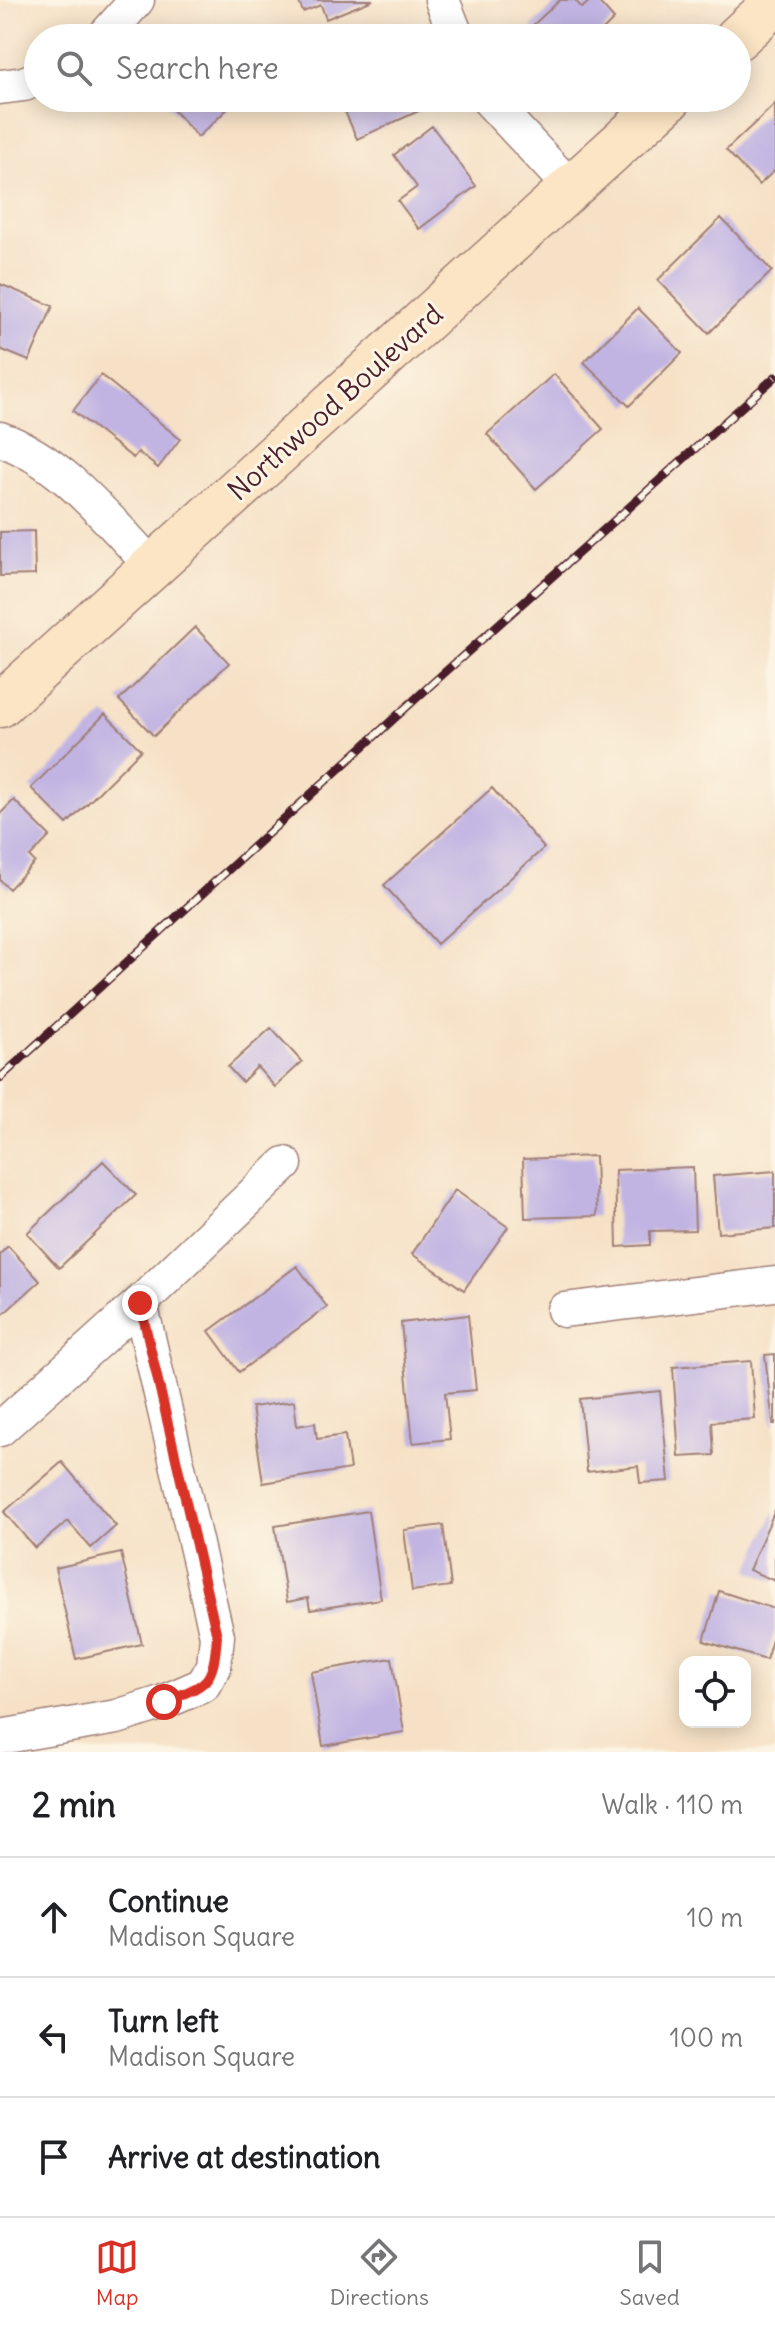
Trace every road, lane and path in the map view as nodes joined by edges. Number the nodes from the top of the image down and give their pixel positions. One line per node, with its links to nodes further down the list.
1 (137, 0): 4 (street)
2 (442, 0): 5 (street)
3 (775, 3): 6 (street)
4 (116, 24)
5 (451, 24)
6 (751, 25)
7 (24, 84): 8 (street)
8 (0, 87)
9 (500, 112): 11 (street)
10 (655, 112): 11 (street, Northwood Boulevard)
11 (571, 188): 13 (street, Northwood Boulevard)
12 (0, 439): 13 (street)
13 (153, 567): 14 (street, Northwood Boulevard)
14 (0, 705)
15 (285, 1164): 17 (street)
16 (775, 1284): 18 (street)
17 (140, 1303): 19 (street); 20 (street)
18 (564, 1310)
19 (0, 1429)
20 (0, 1737)

